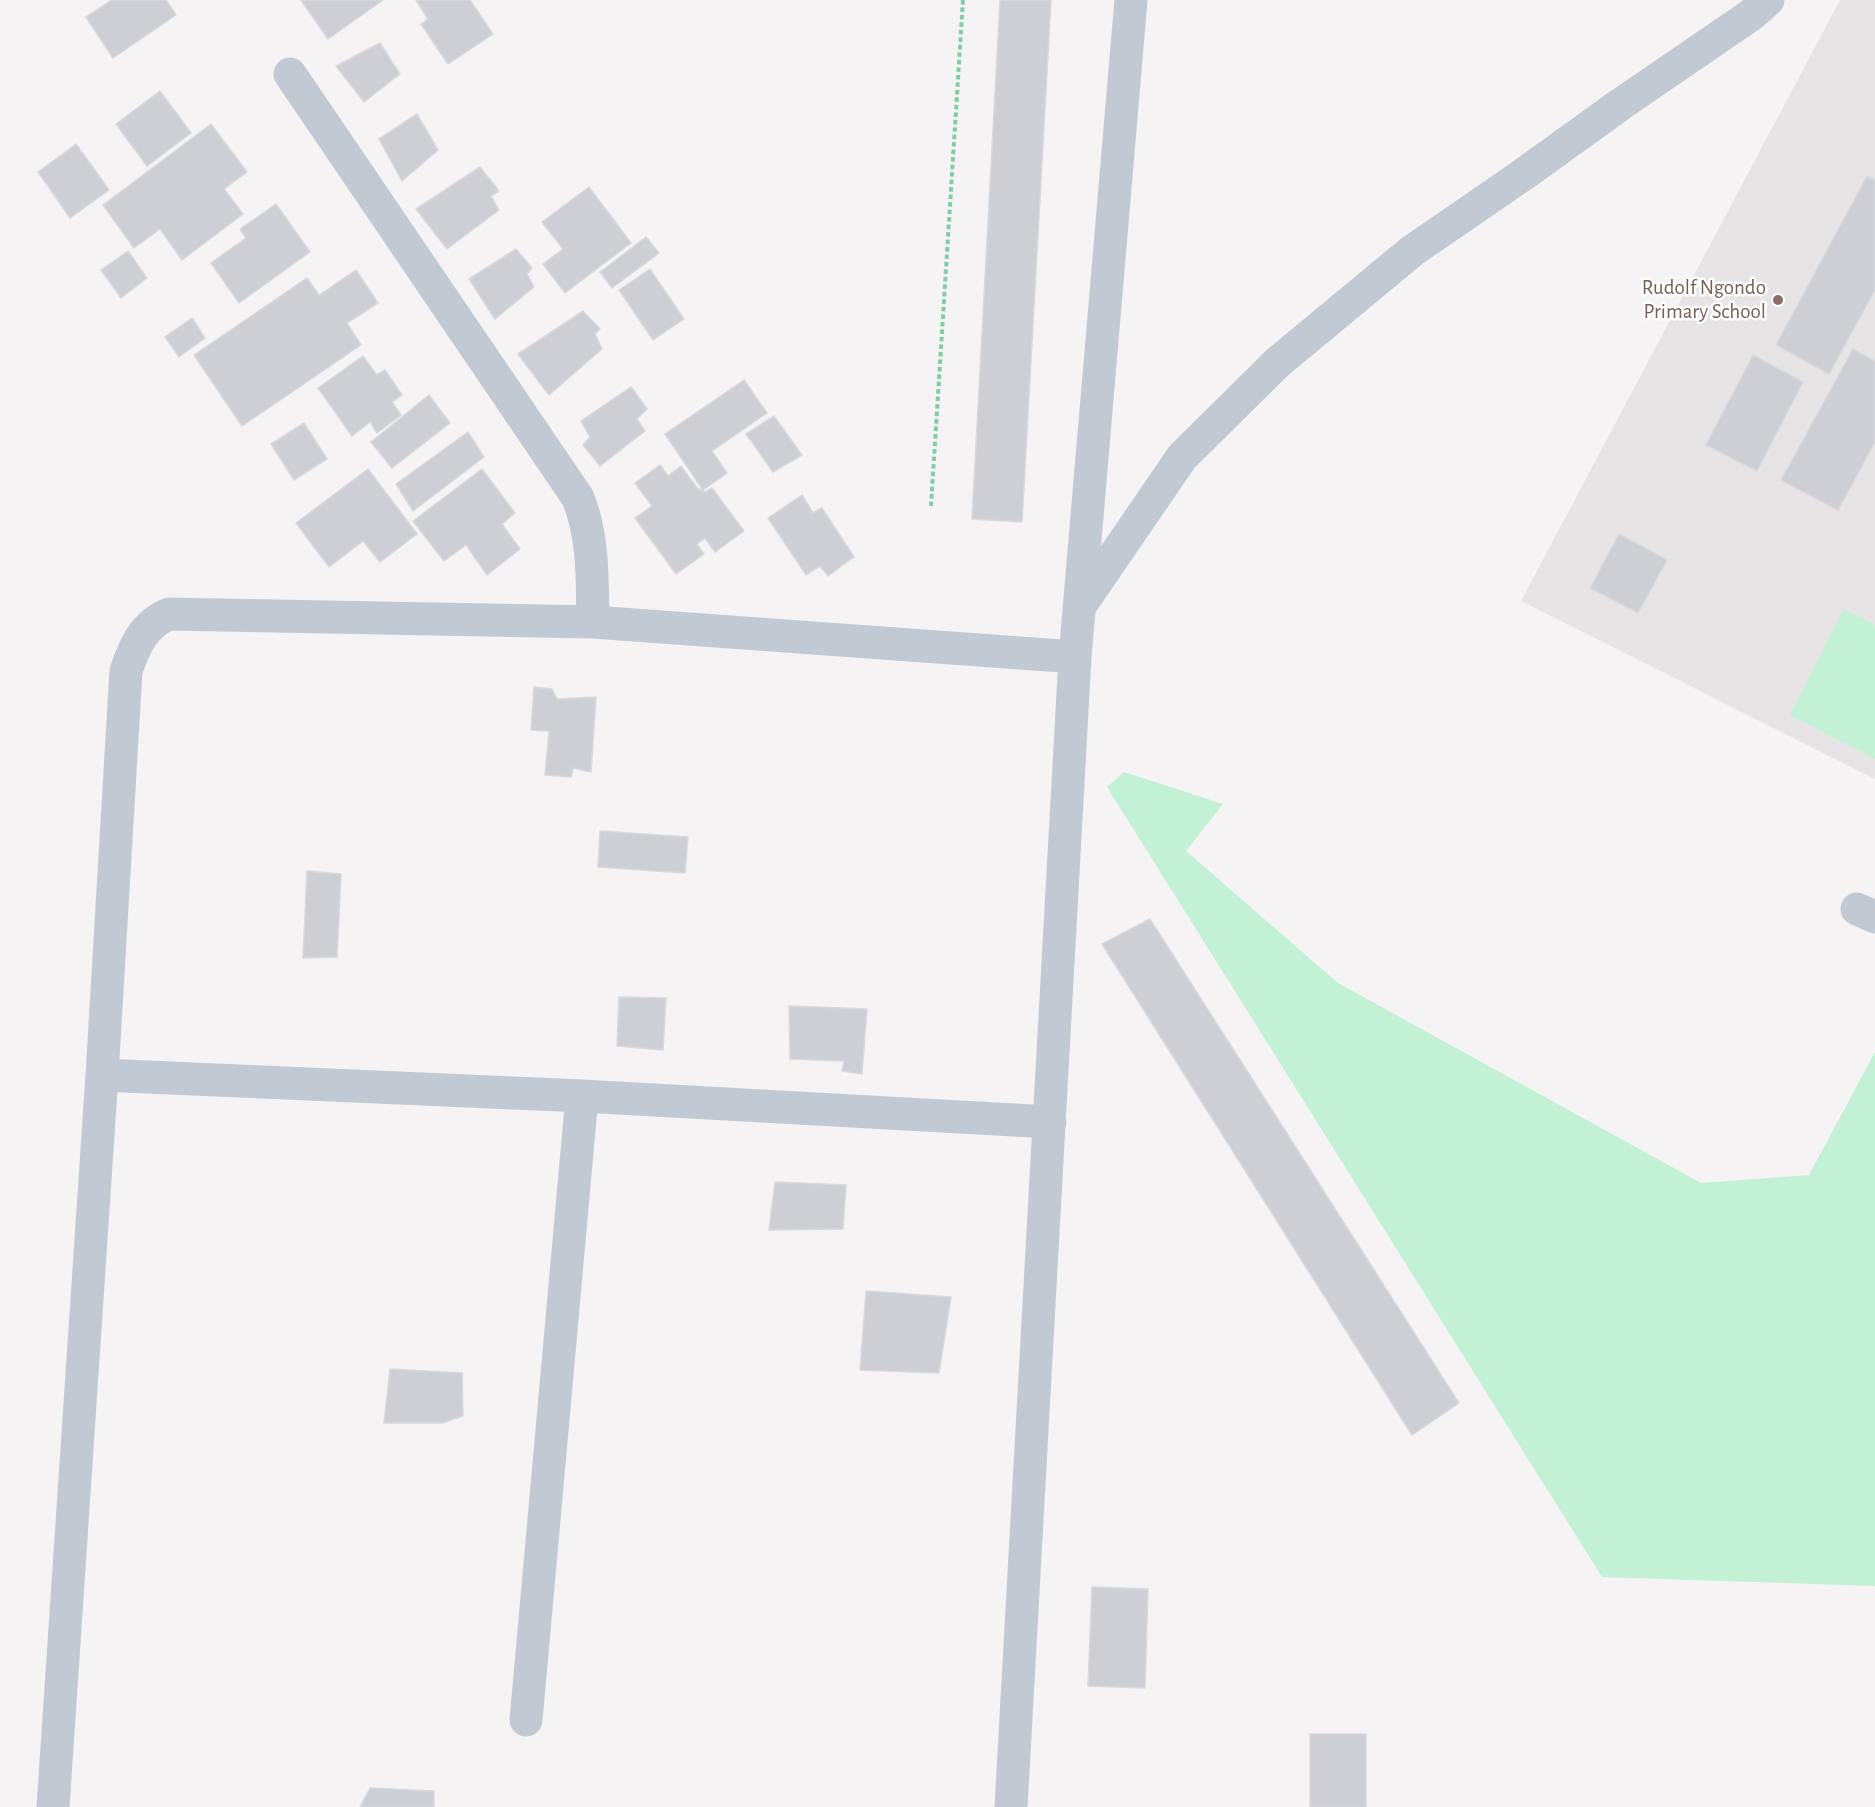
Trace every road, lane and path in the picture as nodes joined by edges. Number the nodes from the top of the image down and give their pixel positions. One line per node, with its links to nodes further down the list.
1 (963, 0): 5 (path)
2 (1131, 0): 6 (street)
3 (1768, 0): 6 (street)
4 (290, 74): 7 (street)
5 (931, 506)
6 (1079, 607): 8 (street)
7 (593, 622): 8 (street); 9 (street)
8 (1075, 657): 11 (street)
9 (102, 1075): 10 (street); 13 (street)
10 (582, 1096): 11 (street); 12 (street)
11 (1050, 1122): 14 (street)
12 (526, 1720)
13 (53, 1807)
14 (1011, 1807)

